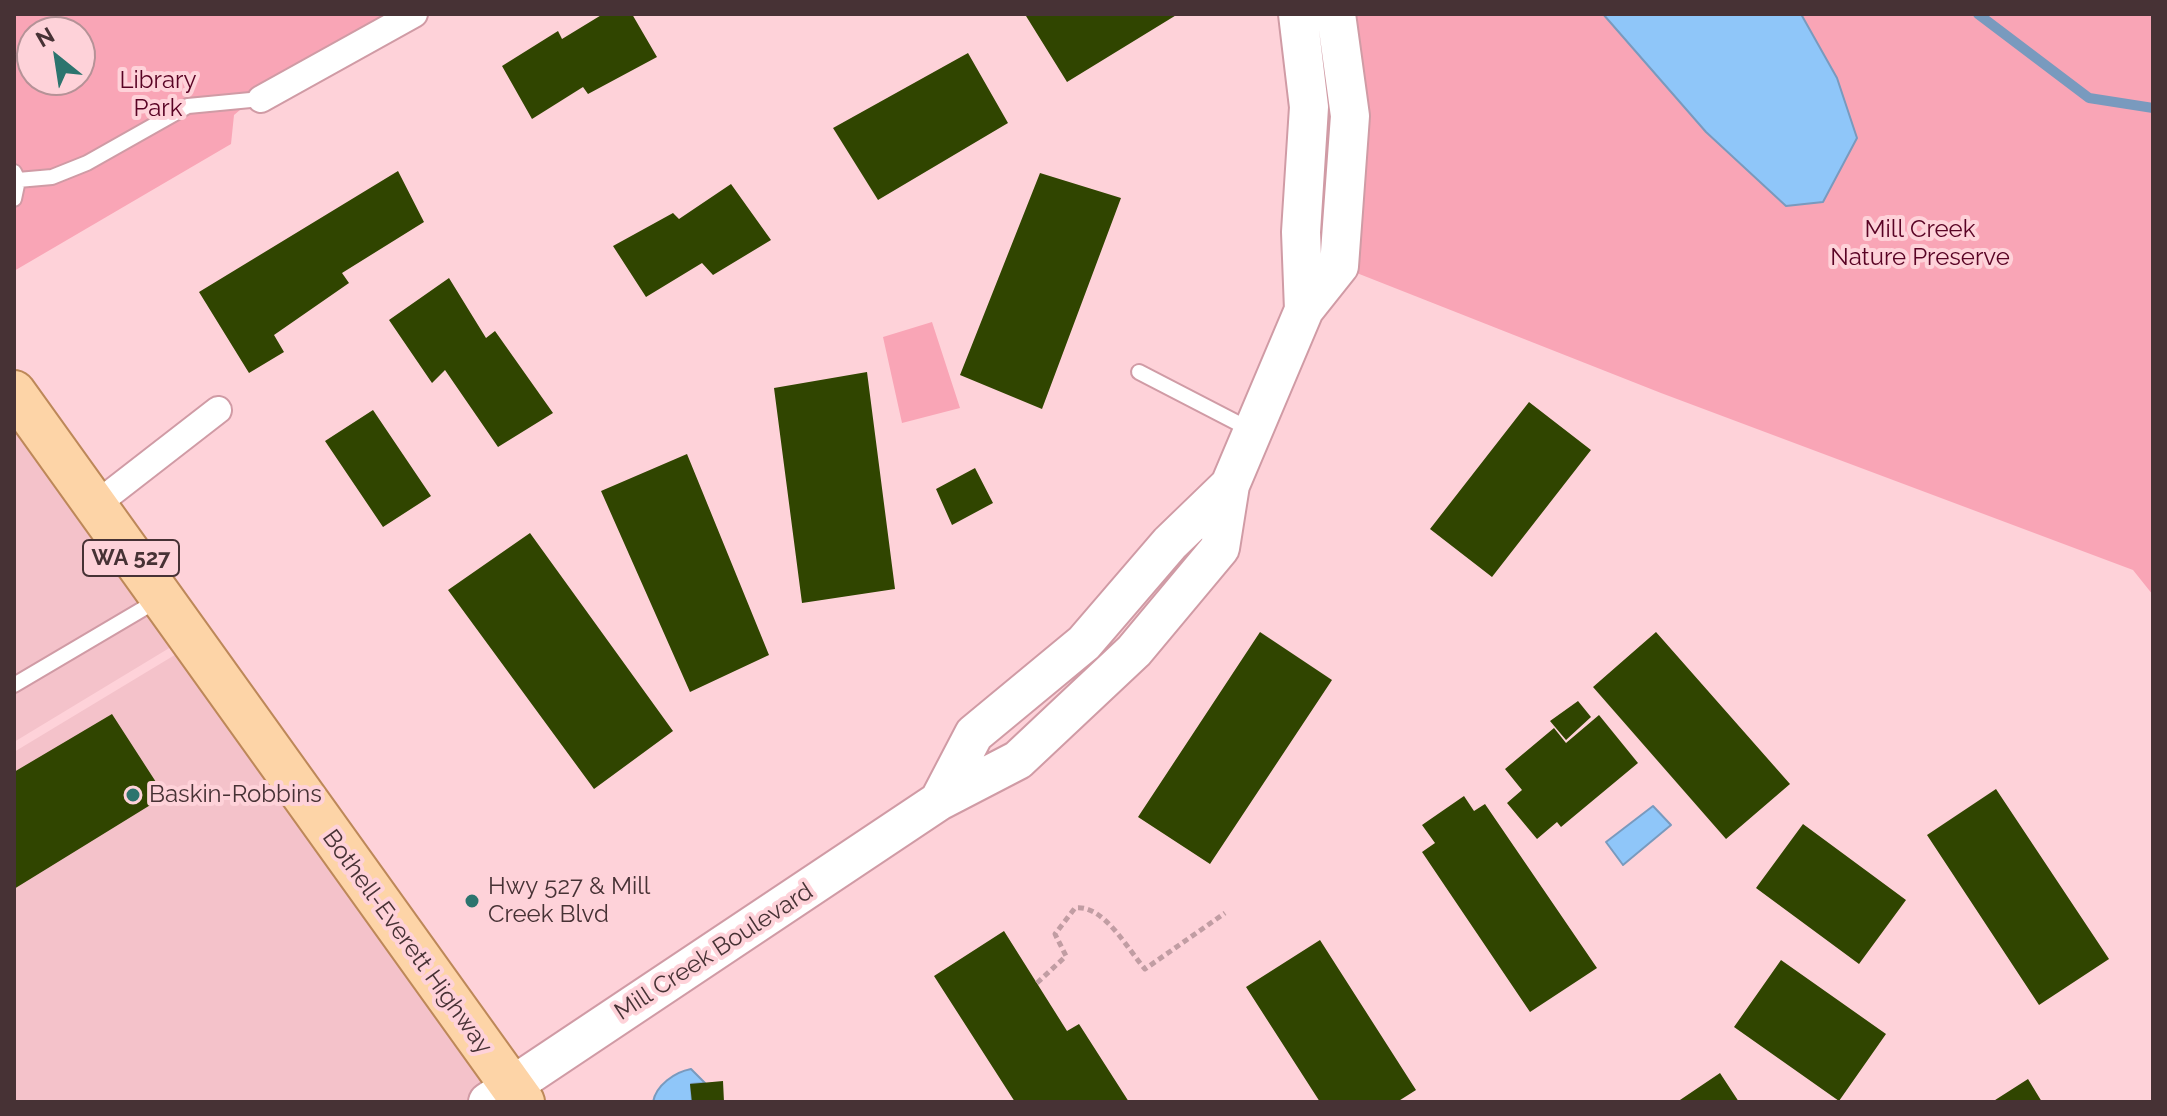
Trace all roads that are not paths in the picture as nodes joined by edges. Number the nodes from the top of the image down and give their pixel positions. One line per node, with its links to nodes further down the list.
1 (414, 14): 4 (street)
2 (1298, 14): 7 (street, Mill Creek Boulevard)
3 (1336, 14): 7 (street, Mill Creek Boulevard)
4 (261, 99): 5 (lane)
5 (16, 176): 6 (lane)
6 (14, 199)
7 (1304, 310): 11 (street, Mill Creek Boulevard)
8 (1139, 372): 11 (lane)
9 (14, 392): 12 (main road, Bothell-Everett Highway / WA 527)
10 (218, 410): 12 (street)
11 (1253, 431): 15 (street, Mill Creek Boulevard)
12 (93, 507): 13 (main road, Bothell-Everett Highway / WA 527)
13 (160, 599): 14 (lane); 15 (main road, Bothell-Everett Highway / WA 527)
14 (14, 685)
15 (507, 1096)

